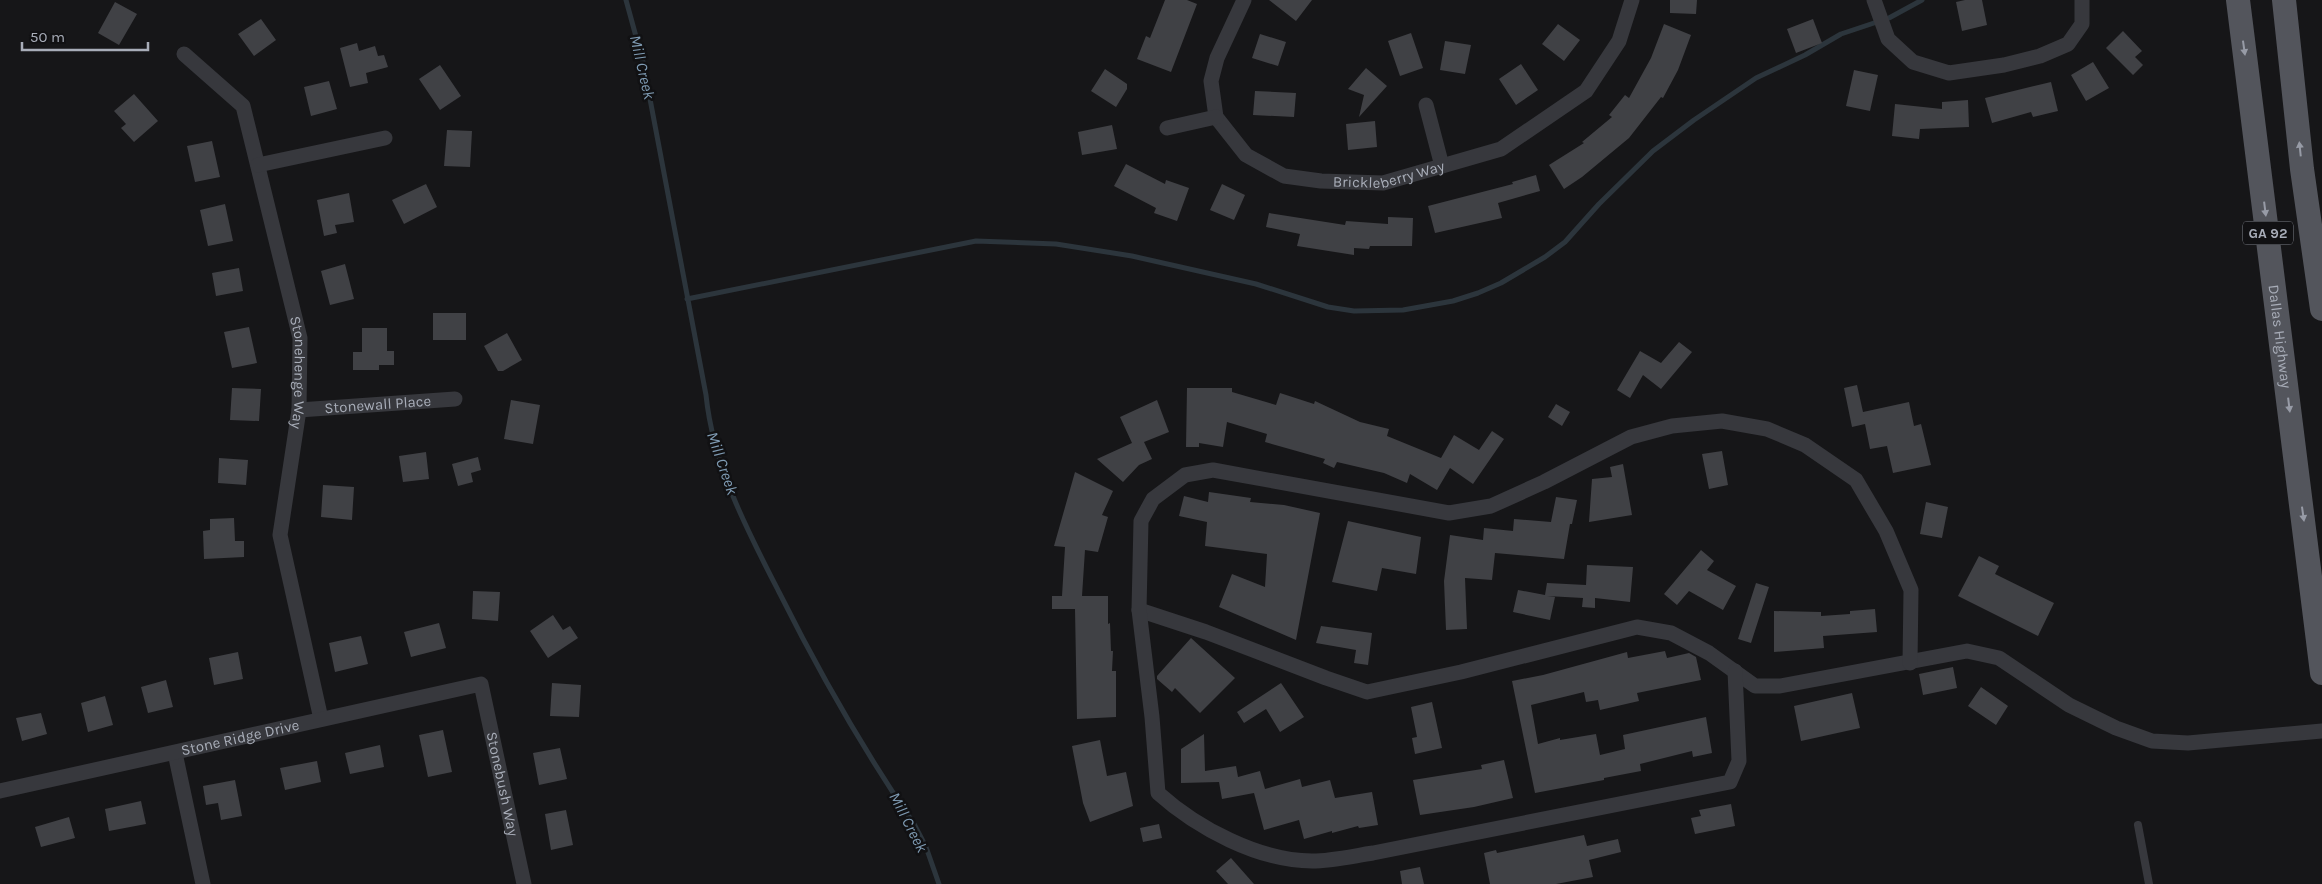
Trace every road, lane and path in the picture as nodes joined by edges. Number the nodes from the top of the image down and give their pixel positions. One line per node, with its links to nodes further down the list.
1 (1244, 0): 9 (street)
2 (1632, 0): 13 (street, Brickleberry Way)
3 (1874, 0): 4 (street)
4 (2082, 0)
5 (2238, 0): 20 (main road, Dallas Highway / GA 92, one-way to 20)
6 (2284, 0): 14 (main road, GA 92, one-way to 6)
7 (184, 54): 12 (street, Stonehenge Way)
8 (1426, 104): 13 (street)
9 (1216, 117): 10 (street); 13 (street, Brickleberry Way)
10 (1167, 128)
11 (386, 138): 12 (street)
12 (258, 166): 16 (street, Stonehenge Way)
13 (1442, 166)
14 (2322, 309)
15 (455, 399): 16 (street, Stonewall Place)
16 (299, 410): 22 (street, Stonehenge Way)
17 (1139, 610): 18 (street); 19 (street); 19 (street)
18 (1910, 663): 19 (street); 23 (street)
19 (1735, 671)
20 (2322, 673)
21 (481, 684): 22 (street, Stone Ridge Drive); 28 (street, Stonebush Way)
22 (321, 719): 24 (street, Stone Ridge Drive)
23 (2322, 731)
24 (175, 753): 25 (street, Stone Ridge Drive); 27 (street)
25 (0, 791)
26 (2138, 825): 29 (lane)
27 (204, 884)
28 (524, 884)
29 (2149, 884)

